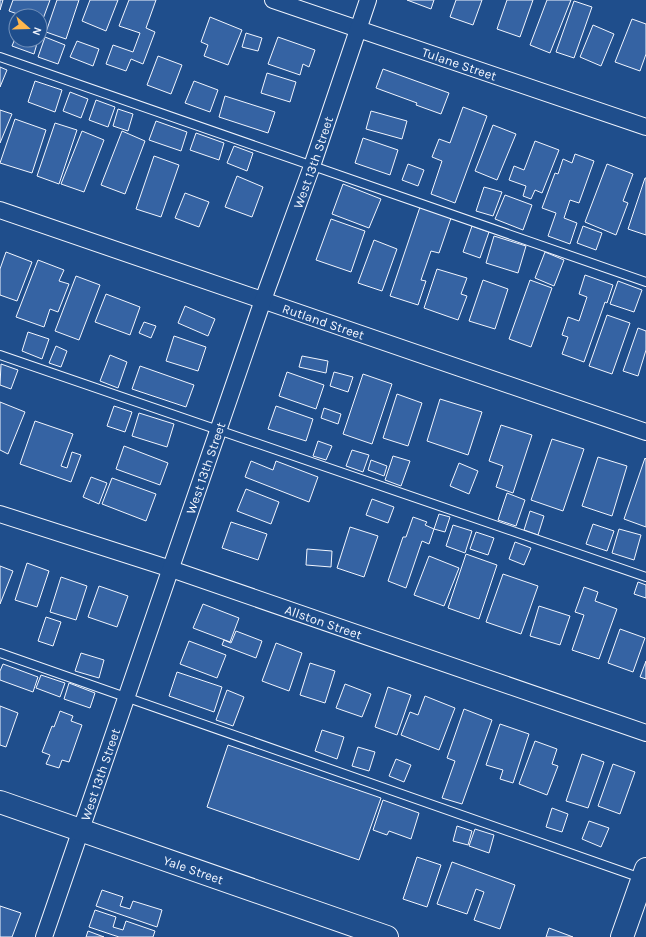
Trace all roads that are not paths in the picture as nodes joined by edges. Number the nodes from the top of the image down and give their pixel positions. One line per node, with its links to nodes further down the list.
1 (273, 0): 3 (street, Tulane Street)
2 (368, 0): 3 (street, West 13th Street)
3 (358, 29): 5 (street, Tulane Street); 6 (street, West 13th Street)
4 (0, 57): 6 (lane)
5 (646, 127)
6 (312, 166): 8 (lane); 9 (street, West 13th Street)
7 (0, 210): 9 (street, Rutland Street)
8 (646, 282)
9 (263, 300): 11 (street, West 13th Street); 12 (street, Rutland Street)
10 (0, 355): 11 (lane)
11 (218, 429): 14 (street, West 13th Street); 15 (lane)
12 (646, 432)
13 (0, 514): 14 (street, Allston Street)
14 (170, 569): 17 (street, West 13th Street); 18 (street, Allston Street)
15 (646, 577)
16 (0, 653): 17 (lane)
17 (126, 697): 20 (street, West 13th Street); 21 (lane)
18 (646, 732)
19 (0, 802): 20 (main road, Yale Street)
20 (82, 830): 22 (street, West 13th Street); 23 (main road, Yale Street)
21 (645, 875): 24 (main road)
22 (44, 937)
23 (388, 937)
24 (622, 937)

